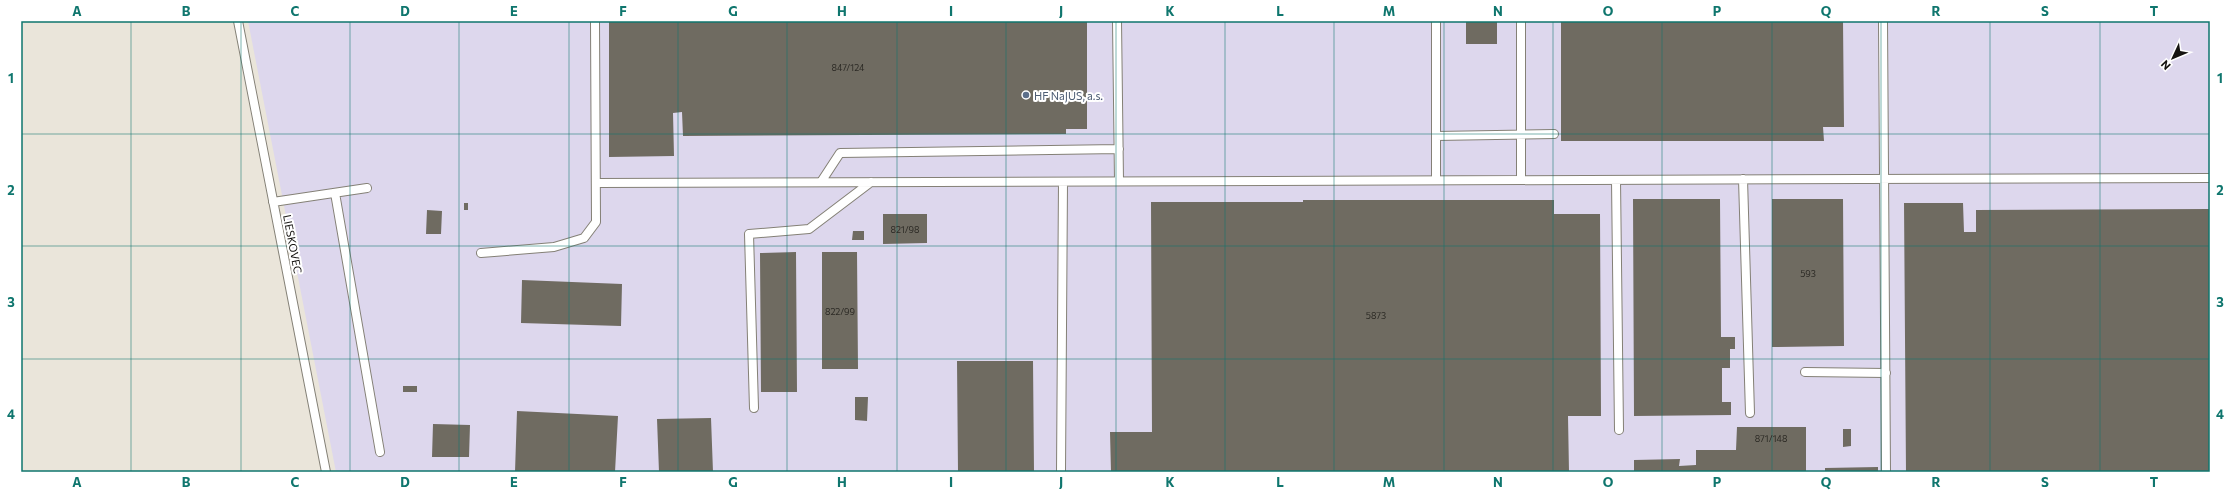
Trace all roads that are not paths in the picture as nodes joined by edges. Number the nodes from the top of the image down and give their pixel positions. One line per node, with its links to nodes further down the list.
1 (238, 21): 24 (lane, LIESKOVEC)
2 (595, 21): 21 (lane)
3 (1117, 21): 10 (lane)
4 (1436, 21): 9 (lane)
5 (1521, 21): 8 (lane)
6 (1883, 21): 13 (lane)
7 (1554, 134): 8 (lane)
8 (1521, 135): 9 (lane); 15 (lane)
9 (1436, 136): 14 (lane)
10 (1119, 149): 17 (lane); 20 (lane)
11 (2210, 178): 13 (lane)
12 (1743, 179): 13 (lane); 16 (lane); 29 (lane)
13 (1884, 179): 27 (lane)
14 (1436, 180): 15 (lane); 20 (lane)
15 (1521, 180): 16 (lane)
16 (1616, 180): 30 (lane)
17 (821, 182): 18 (lane); 21 (lane)
18 (872, 182): 19 (lane); 28 (lane)
19 (1063, 182): 20 (lane); 33 (lane)
20 (1119, 182)
21 (596, 183): 25 (lane)
22 (367, 188): 23 (lane)
23 (335, 193): 24 (lane); 31 (lane)
24 (273, 202): 32 (lane, LIESKOVEC)
25 (481, 253)
26 (1805, 372): 27 (lane)
27 (1886, 373): 34 (lane)
28 (754, 408)
29 (1750, 413)
30 (1619, 430)
31 (380, 452)
32 (326, 472)
33 (1062, 472)
34 (1886, 472)

